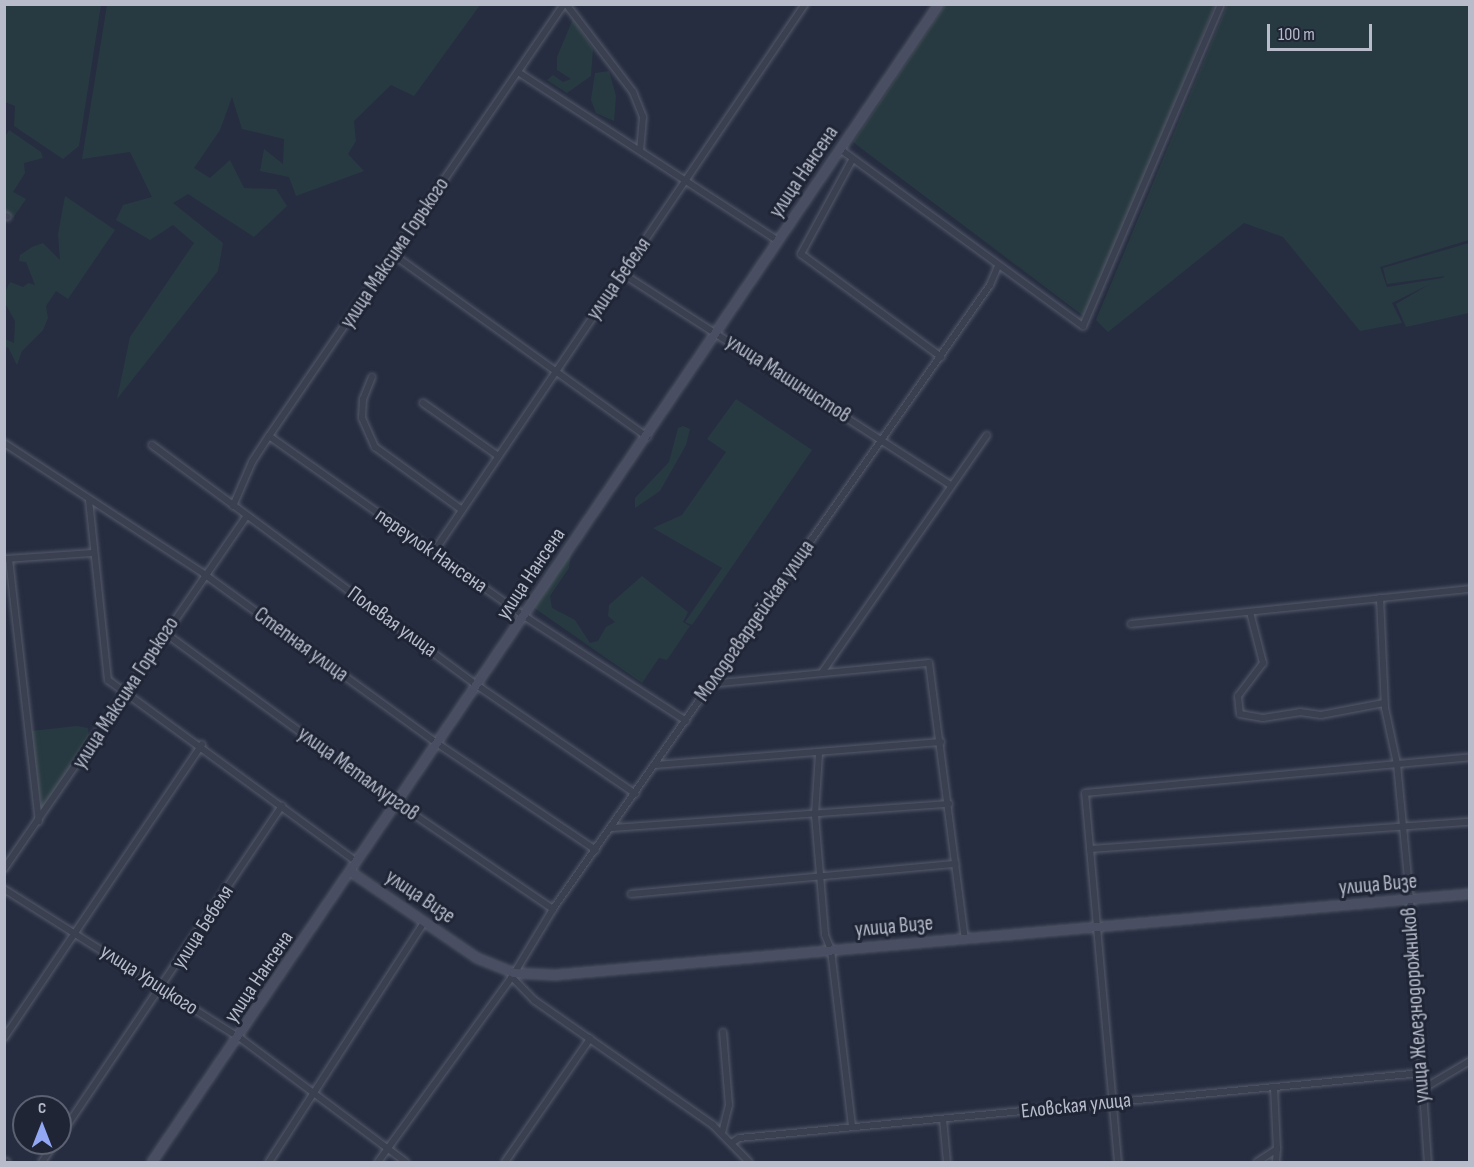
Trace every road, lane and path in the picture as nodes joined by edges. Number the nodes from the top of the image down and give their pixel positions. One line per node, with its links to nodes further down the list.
1 (565, 4): 5 (street, улица Максима Горького); 6 (street)
2 (805, 4): 9 (street, улица Бебеля)
3 (939, 4): 7 (main road, улица Нансена)
4 (1221, 4): 12 (street)
5 (518, 72): 6 (street); 11 (street, улица Максима Горького)
6 (640, 150): 9 (street)
7 (840, 150): 8 (street); 10 (main road, улица Нансена)
8 (852, 160): 12 (street); 15 (street)
9 (687, 181): 10 (street); 13 (street, улица Бебеля)
10 (778, 241): 14 (main road, улица Нансена)
11 (394, 255): 16 (street); 20 (street, улица Максима Горького)
12 (998, 266): 15 (street, Молодогвардейская улица)
13 (623, 274): 14 (street, улица Машинистов); 16 (street, улица Бебеля)
14 (716, 332): 21 (main road, улица Нансена); 23 (street, улица Машинистов)
15 (941, 357): 23 (street, Молодогвардейская улица)
16 (556, 369): 21 (street); 25 (street, улица Бебеля)
17 (372, 378): 29 (street)
18 (423, 403): 25 (street)
19 (987, 435): 26 (street)
20 (269, 436): 28 (street, улица Максима Горького); 31 (street, переулок Нансена)
21 (646, 437): 38 (main road, улица Нансена)
22 (4, 443): 27 (street, Степная улица)
23 (882, 443): 26 (street, улица Машинистов); 42 (street, Молодогвардейская улица)
24 (152, 445): 28 (street, Полевая улица)
25 (498, 456): 29 (street, улица Бебеля)
26 (951, 486): 41 (street)
27 (89, 500): 32 (street); 34 (street, Степная улица)
28 (233, 506): 30 (street, Полевая улица)
29 (462, 510): 31 (street, улица Бебеля)
30 (247, 516): 34 (street, улица Максима Горького); 43 (street, Полевая улица)
31 (433, 553): 38 (street, переулок Нансена)
32 (93, 554): 33 (street); 44 (street)
33 (7, 559): 59 (street)
34 (204, 574): 40 (street, улица Максима Горького); 48 (street, Степная улица)
35 (1470, 589): 36 (street)
36 (1380, 598): 37 (street); 45 (street, улица Железнодорожников)
37 (1250, 612): 39 (street); 45 (street)
38 (524, 616): 43 (main road, улица Нансена); 46 (street, переулок Нансена)
39 (1131, 624)
40 (165, 633): 44 (street, улица Максима Горького); 55 (street, улица Металлургов)
41 (823, 671): 42 (street); 47 (street)
42 (710, 684): 46 (street, Молодогвардейская улица)
43 (478, 686): 48 (main road, улица Нансена); 54 (street, Полевая улица)
44 (128, 694): 49 (street); 59 (street, улица Максима Горького)
45 (1384, 703): 52 (street, улица Железнодорожников)
46 (686, 721): 53 (street, Молодогвардейская улица)
47 (941, 742): 50 (street); 56 (street)
48 (438, 744): 55 (main road, улица Нансена); 64 (street, Степная улица)
49 (202, 745): 57 (street); 77 (street)
50 (819, 754): 53 (street); 58 (street)
51 (1470, 757): 52 (street)
52 (1397, 764): 61 (street, улица Железнодорожников); 63 (street)
53 (655, 765): 54 (street, Молодогвардейская улица)
54 (636, 794): 62 (street, Молодогвардейская улица)
55 (397, 803): 65 (main road, улица Нансена); 74 (street, улица Металлургов)
56 (949, 804): 58 (street); 66 (street)
57 (282, 806): 65 (street); 81 (street, улица Бебеля)
58 (814, 815): 62 (street); 69 (street)
59 (39, 822): 67 (street, улица Максима Горького)
60 (1470, 822): 61 (street)
61 (1402, 824): 63 (street); 73 (street, улица Железнодорожников)
62 (612, 828): 64 (street, Молодогвардейская улица)
63 (1090, 849): 76 (street)
64 (596, 850): 74 (street, Молодогвардейская улица)
65 (357, 862): 68 (main road, улица Нансена)
66 (956, 864): 69 (street); 78 (street)
67 (4, 869)
68 (351, 872): 75 (main road, улица Визе); 84 (main road, улица Нансена)
69 (820, 877): 71 (street); 79 (street)
70 (4, 888): 77 (street, улица Урицкого)
71 (631, 894)
72 (1470, 894): 73 (main road, улица Визе)
73 (1410, 900): 76 (main road, улица Визе); 87 (street, улица Железнодорожников)
74 (553, 909): 80 (street, Молодогвардейская улица)
75 (424, 922): 80 (main road, улица Визе); 90 (street)
76 (1098, 928): 78 (main road, улица Визе); 91 (street)
77 (75, 932): 81 (street, улица Урицкого); 83 (street)
78 (965, 939): 79 (main road, улица Визе)
79 (831, 950): 80 (main road, улица Визе); 94 (street)
80 (513, 975): 85 (street); 97 (street, Молодогвардейская улица)
81 (162, 988): 84 (street, улица Урицкого); 92 (street, улица Бебеля)
82 (723, 1032): 95 (street)
83 (4, 1038)
84 (240, 1038): 90 (street, улица Урицкого); 99 (main road, улица Нансена)
85 (590, 1039): 95 (street); 103 (street)
86 (1470, 1061): 89 (street)
87 (1421, 1073): 88 (street, Еловская улица); 89 (street, улица Железнодорожников)
88 (1274, 1087): 91 (street, Еловская улица); 98 (street)
89 (1421, 1090): 109 (street, улица Железнодорожников)
90 (315, 1094): 97 (street, улица Урицкого); 100 (street)
91 (1112, 1102): 93 (street, Еловская улица); 106 (street)
92 (72, 1119)
93 (943, 1119): 94 (street, Еловская улица); 105 (street)
94 (852, 1127): 96 (street, Еловская улица)
95 (722, 1133): 96 (street)
96 (733, 1142): 104 (street)
97 (387, 1149): 101 (street, Молодогвардейская улица); 102 (street, улица Урицкого)
98 (1276, 1149): 107 (street); 108 (street)
99 (152, 1162)
100 (269, 1162)
101 (378, 1162)
102 (406, 1162)
103 (505, 1162)
104 (749, 1162)
105 (947, 1162)
106 (1118, 1162)
107 (1257, 1162)
108 (1276, 1162)
109 (1428, 1162)

